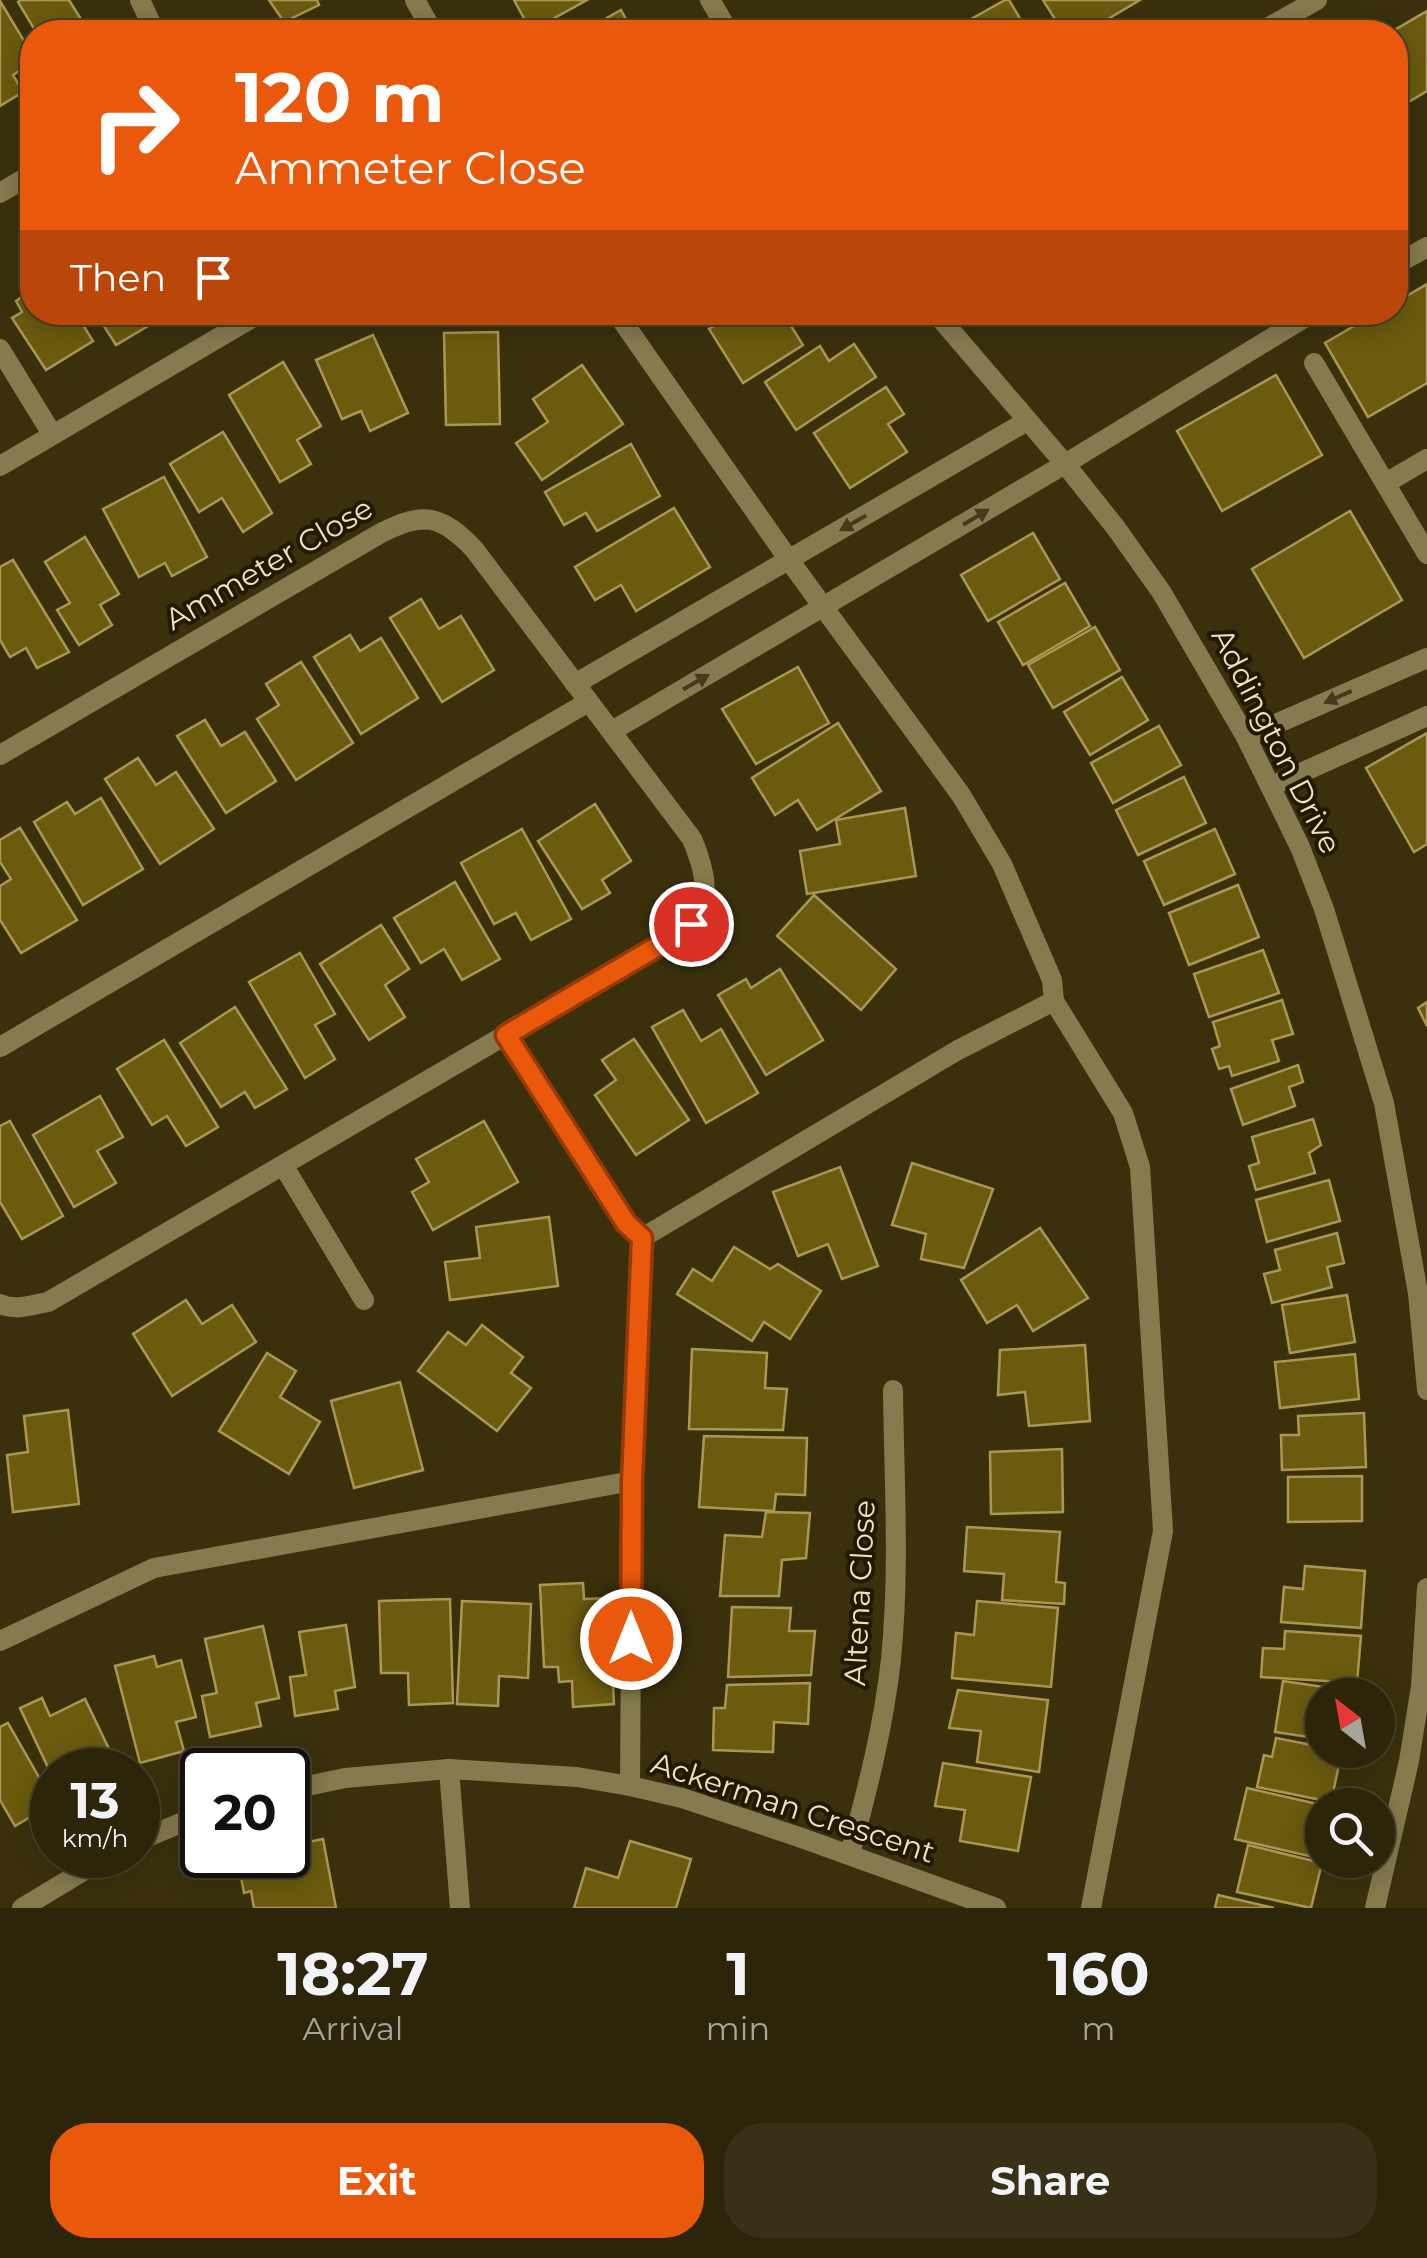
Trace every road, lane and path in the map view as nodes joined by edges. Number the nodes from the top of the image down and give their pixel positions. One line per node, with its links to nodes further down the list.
1 (1316, 0): 2 (street)
2 (1281, 20)
3 (240, 325): 10 (street)
4 (625, 325): 16 (street)
5 (946, 325): 9 (street, Addington Drive)
6 (1293, 325): 12 (street)
7 (0, 349): 10 (street)
8 (1314, 363): 14 (street)
9 (1028, 421): 12 (street, Addington Drive); 16 (street, one-way to 16)
10 (52, 434): 13 (street)
11 (1427, 459): 14 (street)
12 (1065, 464): 17 (street, one-way to 12); 23 (street, Addington Drive)
13 (0, 466)
14 (1386, 483): 15 (street)
15 (1427, 554)
16 (789, 560): 17 (street); 19 (street)
17 (824, 608): 22 (street, one-way to 17); 26 (street)
18 (1427, 658): 23 (street, one-way to 23)
19 (575, 684): 20 (street, Ammeter Close); 24 (street, Ammeter Close)
20 (588, 702): 22 (street, Ammeter Close); 28 (street)
21 (1427, 716): 25 (street)
22 (612, 731): 27 (street, Ammeter Close)
23 (1246, 738): 25 (street, Addington Drive)
24 (0, 756)
25 (1272, 786): 34 (street, Addington Drive)
26 (1054, 1001): 30 (street); 47 (street)
27 (506, 1035): 29 (street, Ammeter Close); 30 (street)
28 (0, 1048)
29 (284, 1165): 31 (street); 32 (street, Ammeter Close)
30 (642, 1238): 35 (street)
31 (364, 1300)
32 (0, 1304)
33 (893, 1390): 42 (street, Altena Close)
34 (1427, 1390)
35 (632, 1481): 37 (street); 41 (street)
36 (1427, 1588): 38 (street)
37 (0, 1641)
38 (1424, 1686): 48 (street)
39 (449, 1769): 40 (street, Ackerman Crescent); 41 (street, Ackerman Crescent); 45 (street)
40 (310, 1785)
41 (630, 1786): 42 (street, Ackerman Crescent)
42 (850, 1854): 46 (street, Ackerman Crescent)
43 (72, 1878): 44 (street)
44 (22, 1908)
45 (460, 1908)
46 (996, 1908)
47 (1091, 1908)
48 (1375, 1908)

